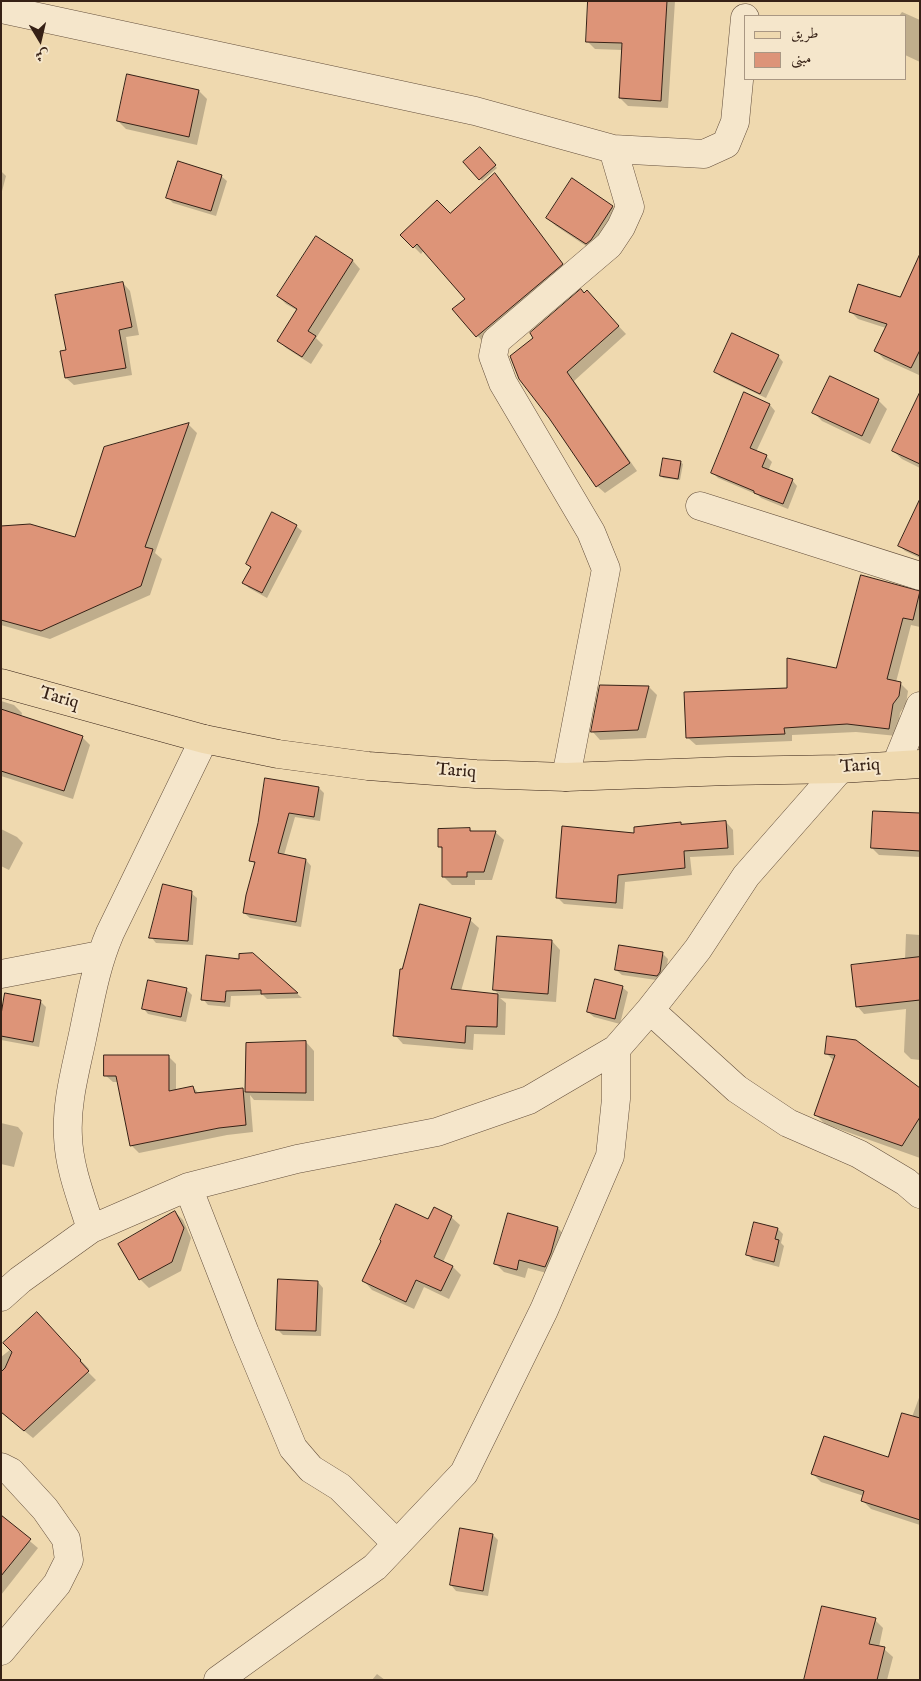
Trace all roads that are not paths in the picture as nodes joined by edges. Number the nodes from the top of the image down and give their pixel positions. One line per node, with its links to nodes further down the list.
1 (746, 1): 3 (street)
2 (1, 9): 5 (street)
3 (745, 15)
4 (744, 28): 5 (street)
5 (613, 149): 13 (street)
6 (700, 506): 7 (street)
7 (920, 576)
8 (1, 683): 10 (main road, Tariq)
9 (920, 706): 11 (street)
10 (204, 739): 13 (main road, Tariq); 14 (street)
11 (908, 764): 12 (main road, Tariq)
12 (840, 769): 13 (main road, Tariq); 16 (street)
13 (566, 777)
14 (100, 956): 15 (street); 20 (street)
15 (1, 974)
16 (650, 1010): 17 (street); 19 (street)
17 (616, 1049): 18 (street); 23 (street)
18 (188, 1187): 20 (street); 23 (street)
19 (920, 1194)
20 (91, 1229): 21 (street)
21 (1, 1297)
22 (1, 1467): 24 (street)
23 (397, 1544): 25 (street)
24 (1, 1651)
25 (218, 1680)

